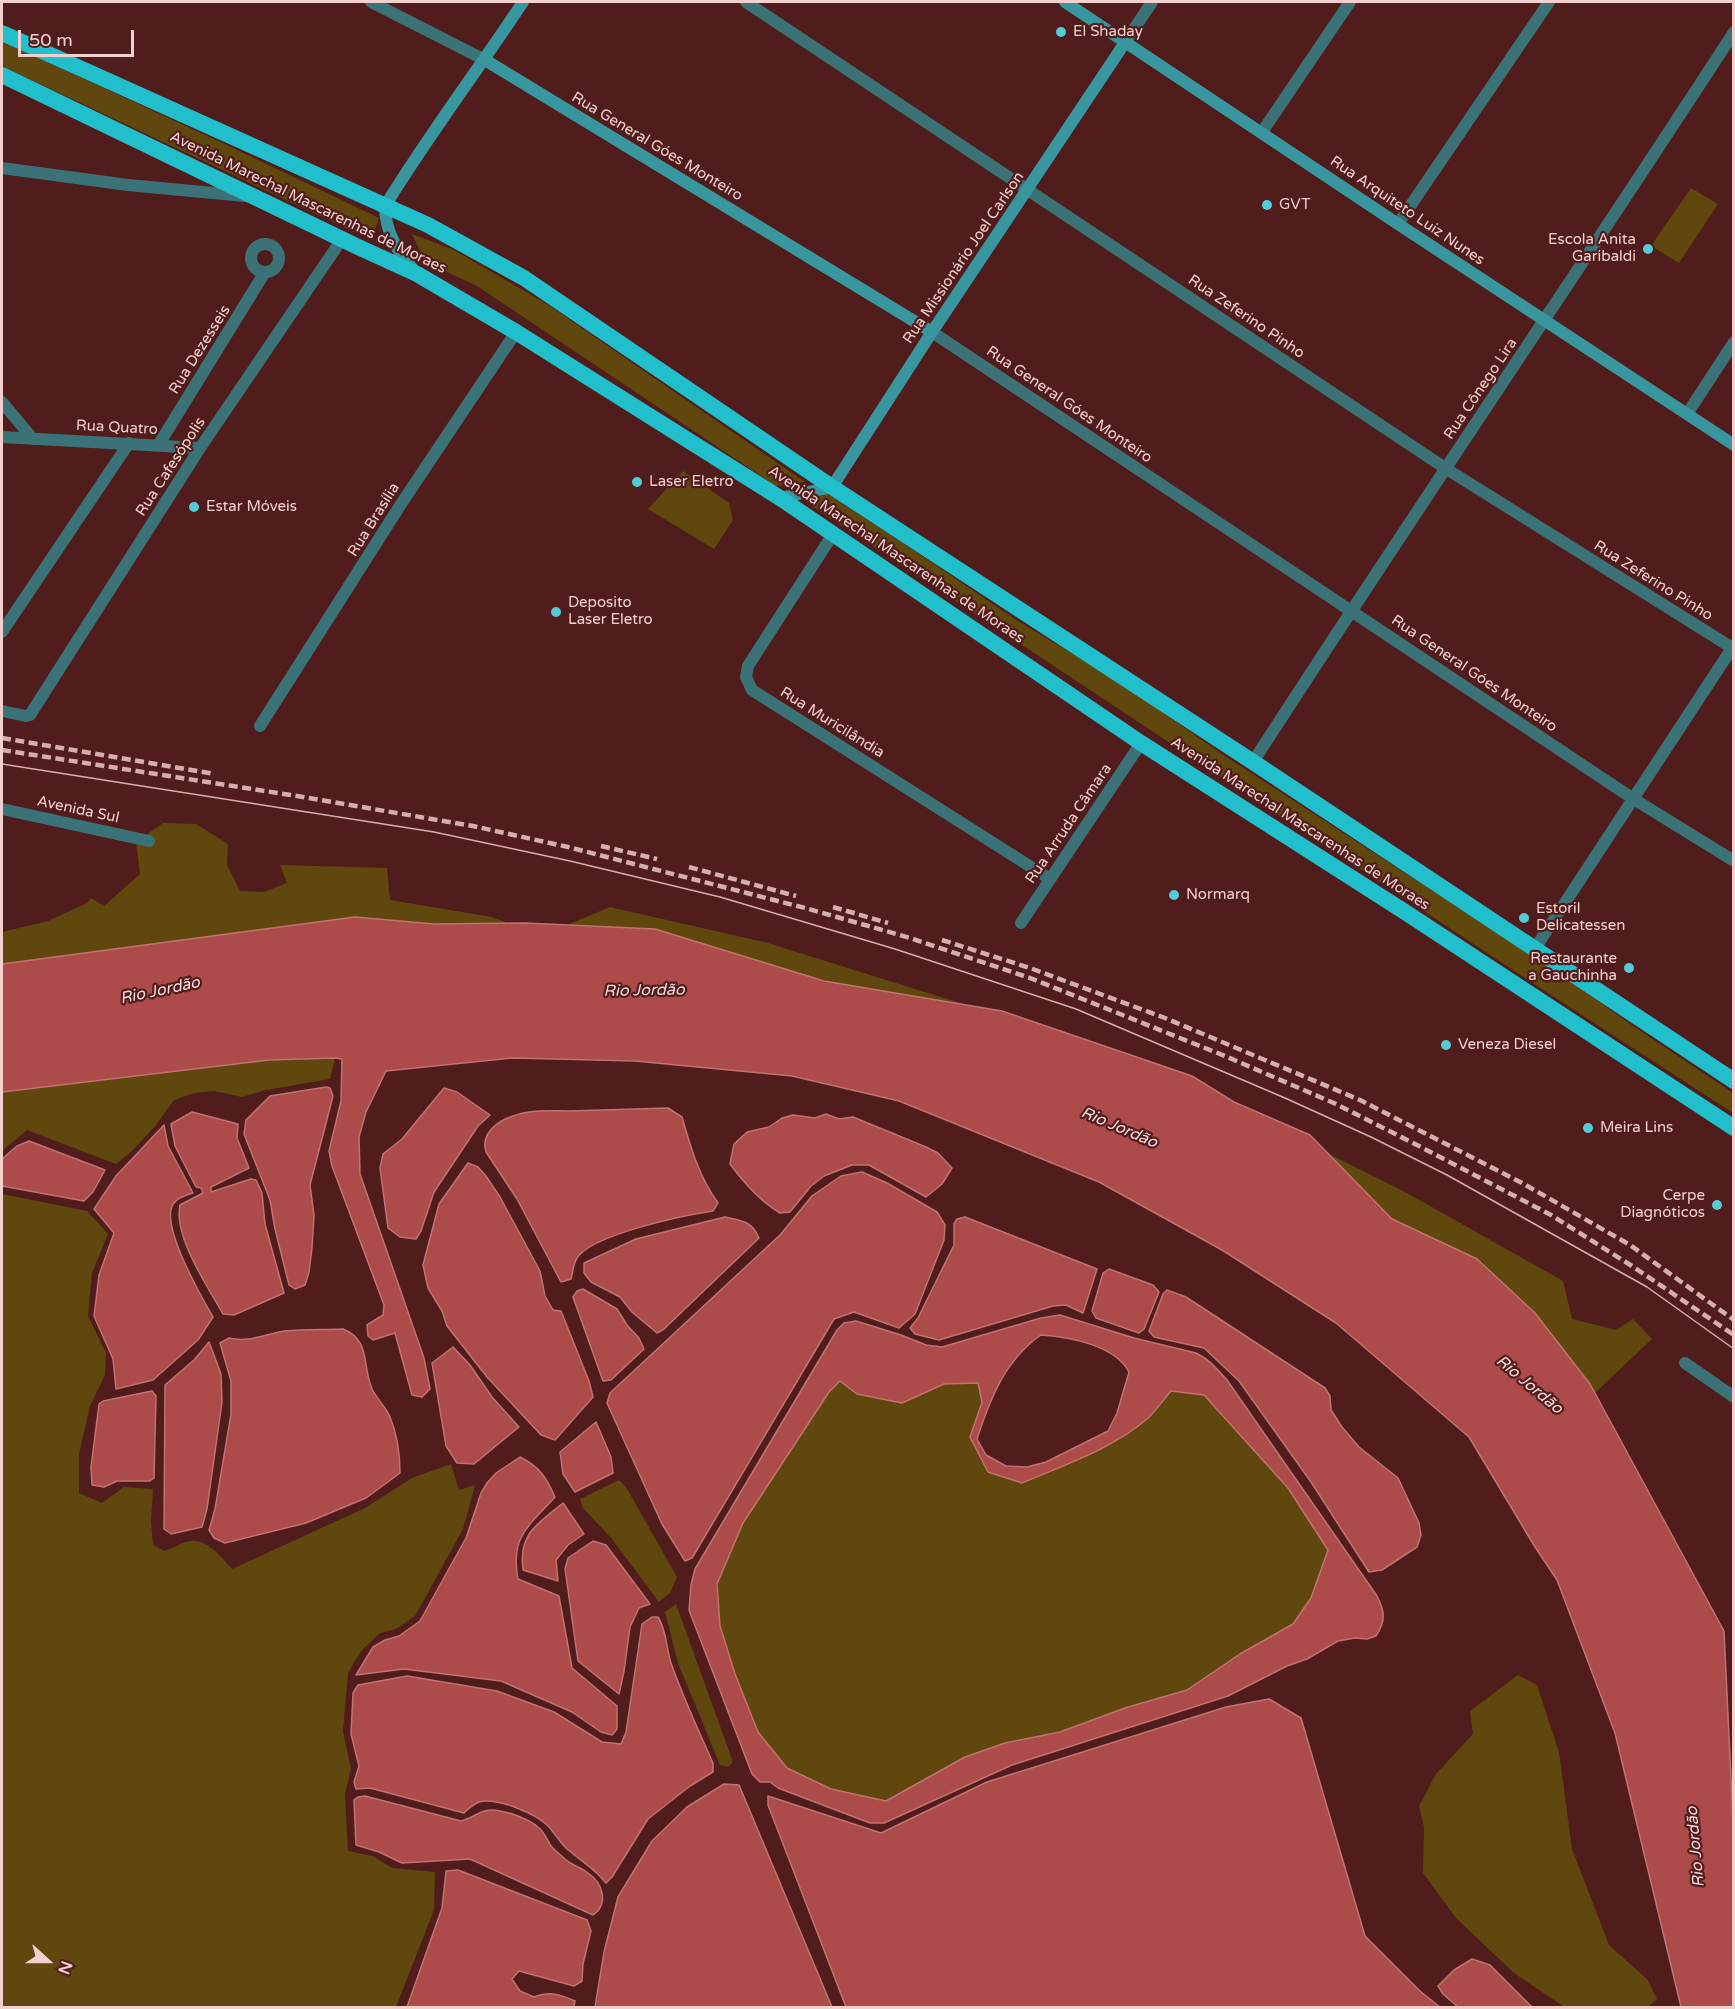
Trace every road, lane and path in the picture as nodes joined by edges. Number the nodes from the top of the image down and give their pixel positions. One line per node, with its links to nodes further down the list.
1 (371, 2): 11 (street, Rua General Góes Monteiro)
2 (523, 2): 11 (main road)
3 (746, 2): 15 (street, Rua Zeferino Pinho)
4 (1065, 2): 10 (main road, Rua Arquiteto Luiz Nunes)
5 (1152, 2): 10 (street, Rua Missionário Joel Carlson)
6 (1350, 2): 13 (street)
7 (1549, 2): 18 (street)
8 (1734, 32): 22 (street, Rua Cônego Lira)
9 (2, 33): 17 (highway, Avenida Marechal Mascarenhas de Moraes)
10 (1126, 41): 13 (main road, Rua Arquiteto Luiz Nunes); 15 (main road, Rua Missionário Joel Carlson)
11 (485, 60): 17 (main road); 24 (main road, Rua General Góes Monteiro)
12 (2, 75): 16 (highway, Avenida Marechal Mascarenhas de Moraes)
13 (1262, 132): 18 (main road, Rua Arquiteto Luiz Nunes)
14 (2, 168): 16 (street)
15 (1027, 189): 24 (main road, Rua Missionário Joel Carlson); 34 (street, Rua Zeferino Pinho)
16 (257, 197): 19 (highway, Avenida Marechal Mascarenhas de Moraes)
17 (385, 206): 21 (main road); 35 (highway, Avenida Marechal Mascarenhas de Moraes)
18 (1398, 224): 22 (main road, Rua Arquiteto Luiz Nunes)
19 (342, 239): 21 (highway, Avenida Marechal Mascarenhas de Moraes); 33 (street, Rua Cafesópolis)
20 (265, 272): 31 (street, Rua Dezesseis)
21 (417, 273): 23 (highway, Avenida Marechal Mascarenhas de Moraes)
22 (1545, 320): 27 (main road, Rua Arquiteto Luiz Nunes); 34 (street, Rua Cônego Lira)
23 (516, 332): 36 (highway, Avenida Marechal Mascarenhas de Moraes); 42 (street, Rua Brasília)
24 (932, 332): 35 (main road, Rua Missionário Joel Carlson); 38 (street, Rua General Góes Monteiro)
25 (1734, 342): 27 (street)
26 (2, 402): 29 (street)
27 (1687, 414): 32 (main road, Rua Arquiteto Luiz Nunes)
28 (2, 437): 29 (street, Rua Quatro)
29 (33, 439): 30 (street, Rua Quatro)
30 (129, 443): 31 (street, Rua Quatro); 39 (street)
31 (159, 444): 33 (street, Rua Quatro)
32 (1734, 444)
33 (200, 448): 41 (street, Rua Cafesópolis)
34 (1445, 468): 38 (street, Rua Cônego Lira); 40 (street, Rua Zeferino Pinho)
35 (832, 488): 36 (main road); 44 (highway, Avenida Marechal Mascarenhas de Moraes)
36 (780, 498): 37 (highway, Avenida Marechal Mascarenhas de Moraes)
37 (833, 534): 43 (highway, Avenida Marechal Mascarenhas de Moraes); 49 (street, Rua Muricilândia)
38 (1351, 609): 44 (street, Rua Cônego Lira); 45 (street, Rua General Góes Monteiro)
39 (2, 632)
40 (1733, 648): 45 (street)
41 (2, 711)
42 (260, 726)
43 (1141, 743): 49 (street, Rua Arruda Câmara); 53 (highway, Avenida Marechal Mascarenhas de Moraes)
44 (1252, 762): 51 (highway, Avenida Marechal Mascarenhas de Moraes)
45 (1632, 798): 48 (street, Rua General Góes Monteiro); 51 (street)
46 (2, 808): 47 (street, Avenida Sul)
47 (148, 841)
48 (1734, 861)
49 (1050, 879): 50 (street, Rua Arruda Câmara)
50 (1022, 923)
51 (1534, 950): 52 (highway, Avenida Marechal Mascarenhas de Moraes)
52 (1734, 1081)
53 (1734, 1128)
54 (1685, 1363): 55 (street)
55 (1734, 1397)

